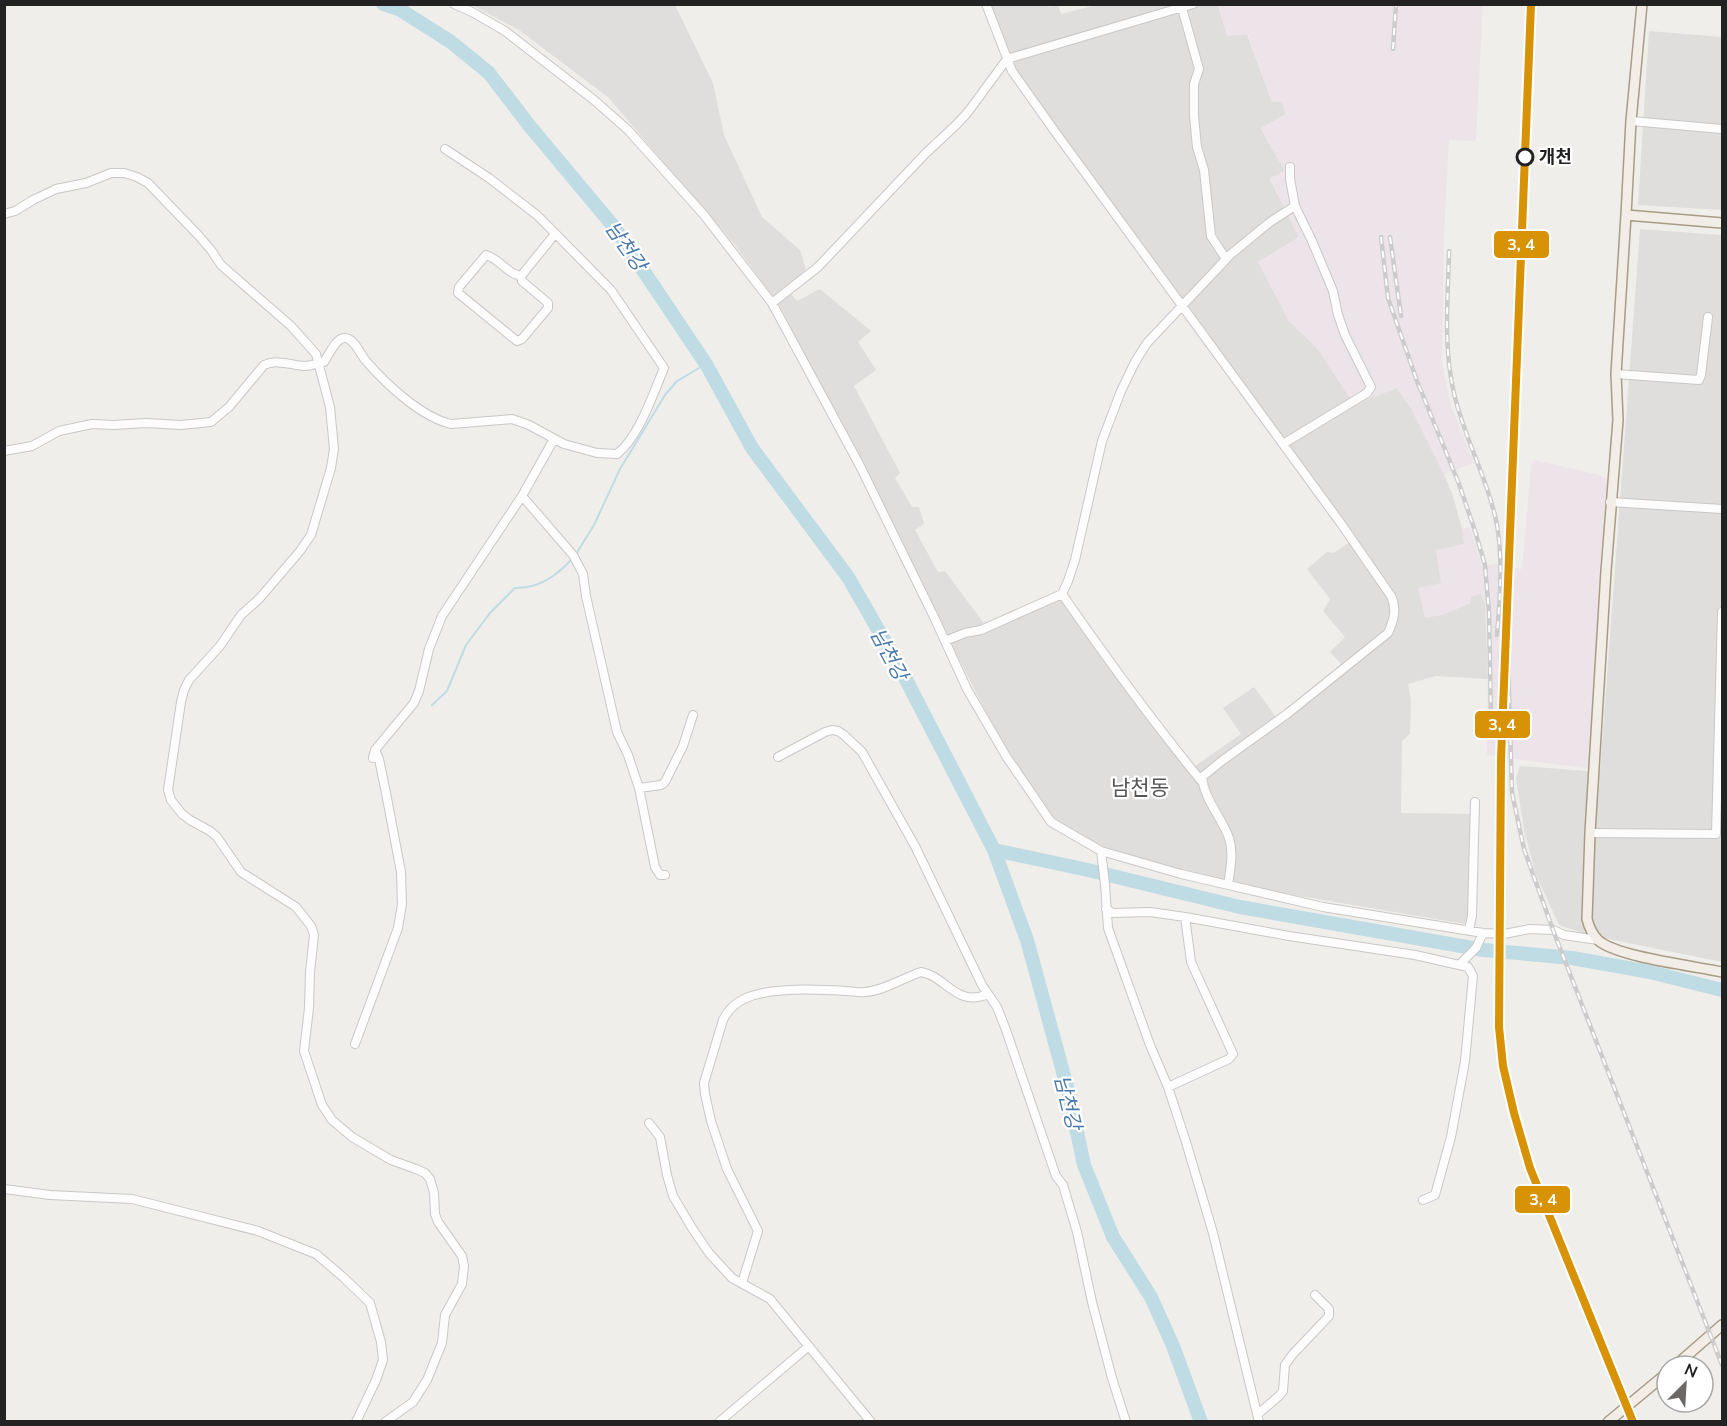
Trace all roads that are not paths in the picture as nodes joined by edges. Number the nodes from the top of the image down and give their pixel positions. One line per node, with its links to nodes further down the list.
1 (454, 4): 18 (street)
2 (986, 4): 6 (street)
3 (1192, 4): 5 (street)
4 (1642, 4): 7 (main road)
5 (1182, 8): 6 (street); 16 (street)
6 (1008, 59): 18 (street); 19 (street)
7 (1631, 121): 8 (street); 13 (main road)
8 (1722, 129)
9 (445, 149): 15 (street)
10 (1290, 167): 11 (street)
11 (1295, 206): 16 (street); 24 (street)
12 (4, 214): 21 (street)
13 (1626, 215): 14 (main road); 22 (main road)
14 (1722, 223)
15 (555, 234): 17 (street); 23 (street)
16 (1227, 259): 19 (street)
17 (521, 276): 17 (street)
18 (772, 303): 31 (street)
19 (1182, 305): 24 (street); 29 (street)
20 (1708, 316): 22 (street)
21 (318, 363): 23 (street); 25 (street); 62 (street)
22 (1616, 374): 27 (main road)
23 (554, 439): 26 (street)
24 (1283, 444): 34 (street)
25 (4, 451)
26 (522, 496): 35 (street); 49 (street)
27 (1611, 501): 28 (street); 37 (main road)
28 (1722, 509)
29 (1062, 594): 31 (street); 34 (street)
30 (1722, 612): 37 (street)
31 (945, 641): 38 (street)
32 (693, 715): 35 (street)
33 (778, 757): 48 (street)
34 (1203, 783): 40 (street)
35 (639, 788): 39 (street)
36 (1475, 802): 43 (street)
37 (1590, 833): 45 (main road)
38 (1101, 851): 40 (street); 41 (street)
39 (665, 875)
40 (1228, 885): 43 (street)
41 (1106, 909): 42 (street); 50 (street)
42 (1185, 917): 46 (street); 50 (street)
43 (1469, 930): 44 (street)
44 (1483, 933): 45 (street); 46 (street)
45 (1598, 940): 47 (main road)
46 (1460, 964): 53 (street)
47 (1722, 972)
48 (988, 994): 54 (street); 65 (street)
49 (355, 1044)
50 (1168, 1087): 60 (street)
51 (649, 1123): 54 (street)
52 (4, 1190): 61 (street)
53 (1423, 1200)
54 (742, 1283): 57 (street)
55 (1316, 1295): 60 (street)
56 (1722, 1325): 58 (main road)
57 (809, 1346): 63 (street); 64 (street)
58 (1689, 1354)
59 (1655, 1383): 66 (main road)
60 (1259, 1418)
61 (356, 1422)
62 (385, 1422)
63 (720, 1422)
64 (871, 1422)
65 (1126, 1422)
66 (1608, 1422)

